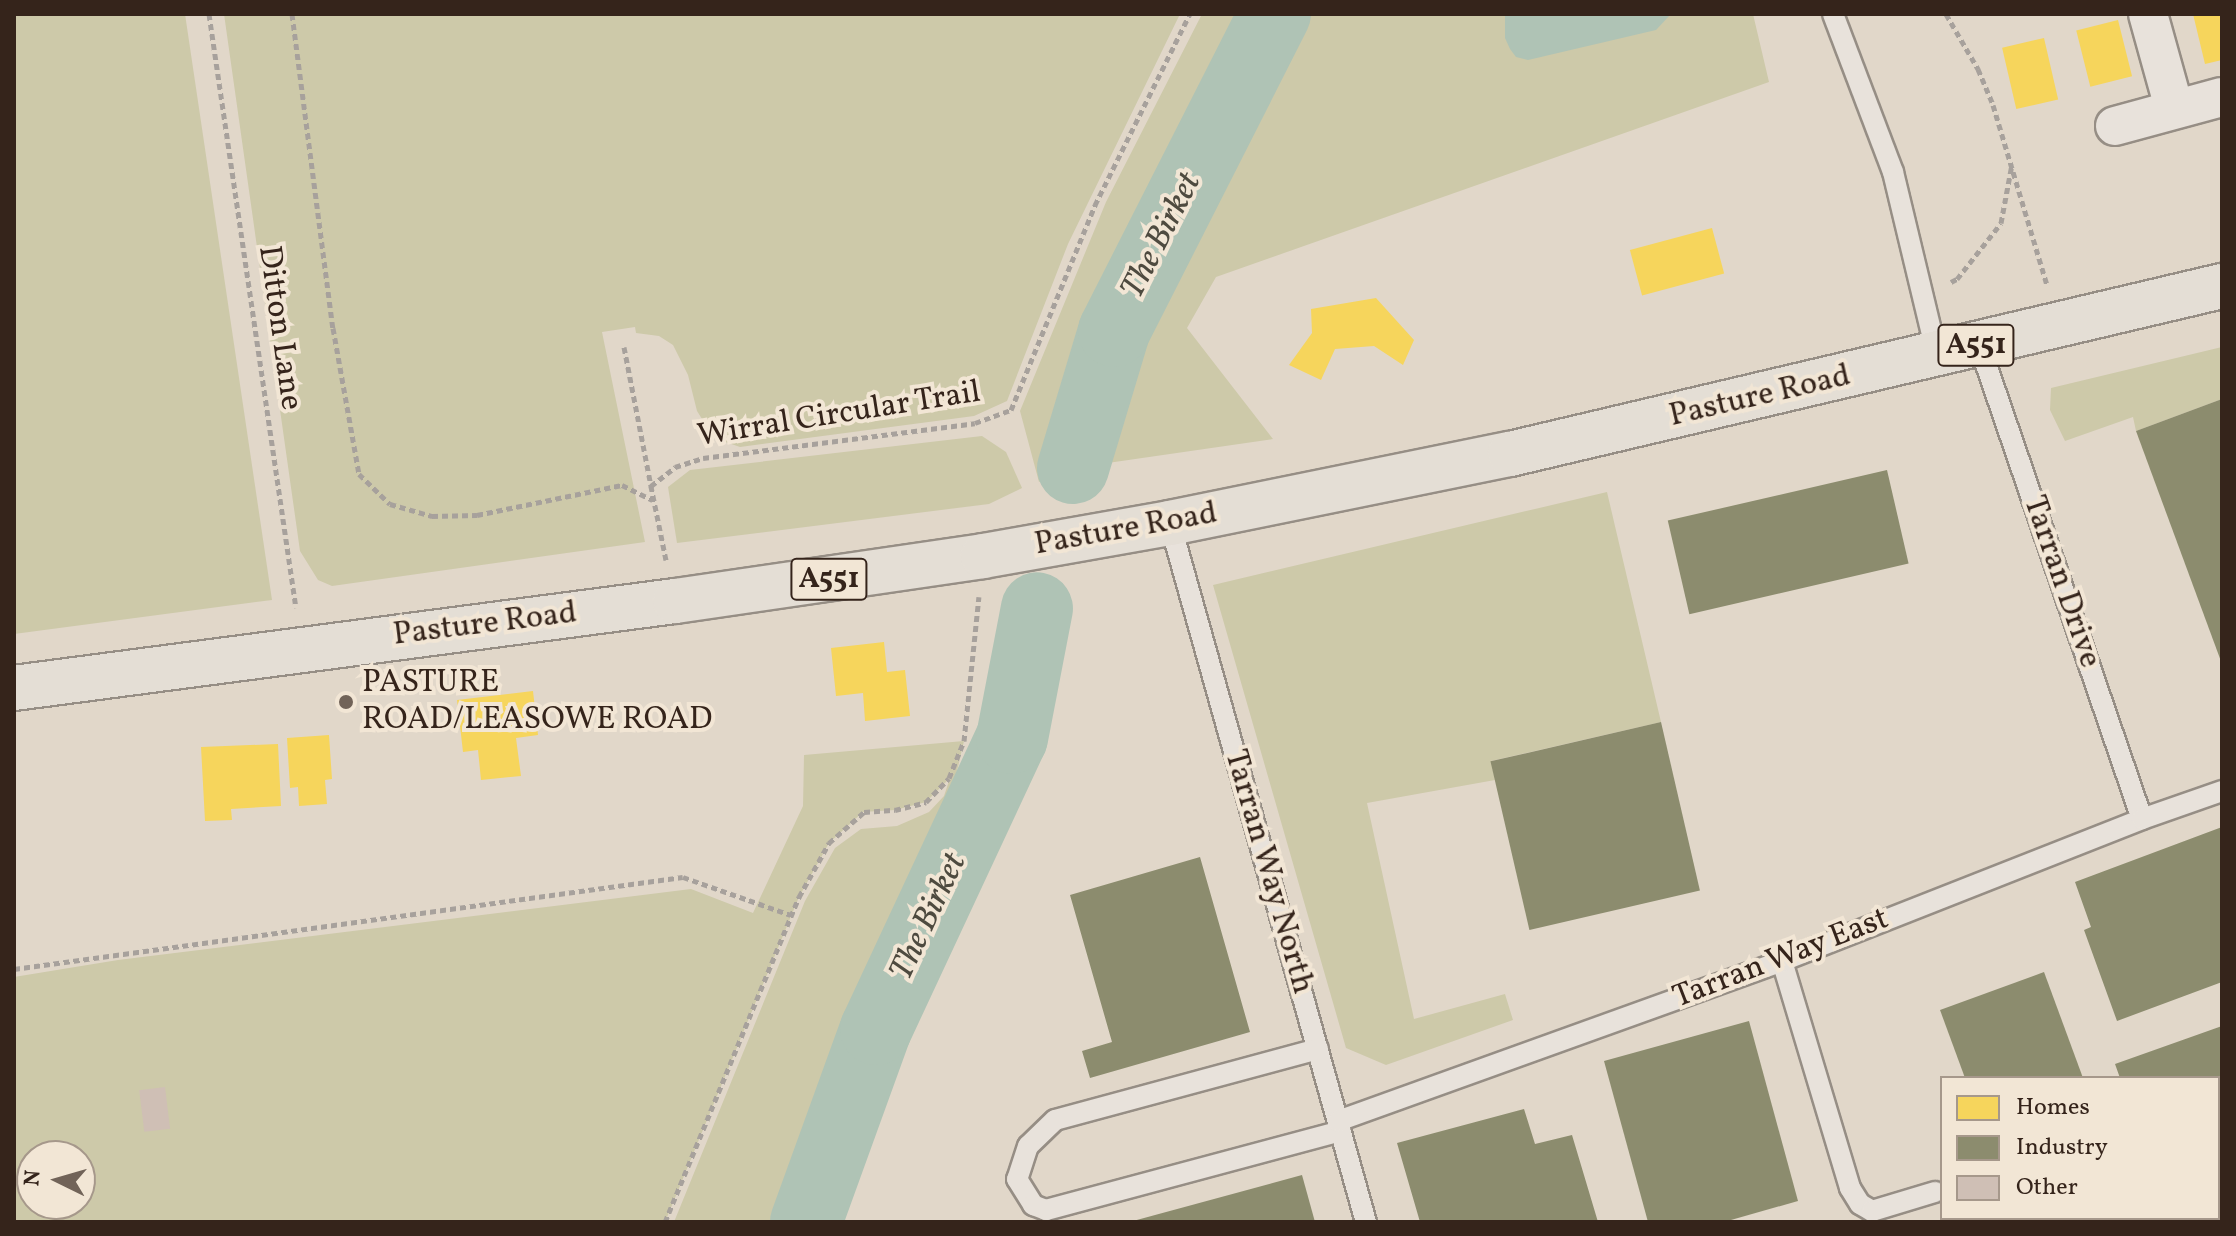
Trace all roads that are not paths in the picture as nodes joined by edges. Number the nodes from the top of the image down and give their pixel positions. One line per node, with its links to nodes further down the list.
1 (1833, 14): 7 (lane, Tarran Drive)
2 (2148, 14): 4 (street)
3 (2222, 97): 4 (street)
4 (2174, 108): 5 (street)
5 (2115, 126)
6 (2222, 286): 7 (main road, Pasture Road / A551)
7 (1958, 350): 8 (main road, Pasture Road / A551); 11 (lane, Tarran Drive)
8 (1170, 523): 9 (main road, Pasture Road / A551); 13 (lane, Tarran Way North)
9 (14, 688)
10 (2222, 791): 11 (lane, Tarran Way East)
11 (2142, 819): 12 (lane, Tarran Way East)
12 (1782, 961): 14 (lane, Tarran Way East); 15 (lane)
13 (1318, 1049): 14 (lane, Tarran Way North); 14 (lane, Tarran Way East)
14 (1340, 1126): 16 (lane, Tarran Way North)
15 (1935, 1192)
16 (1366, 1222)

